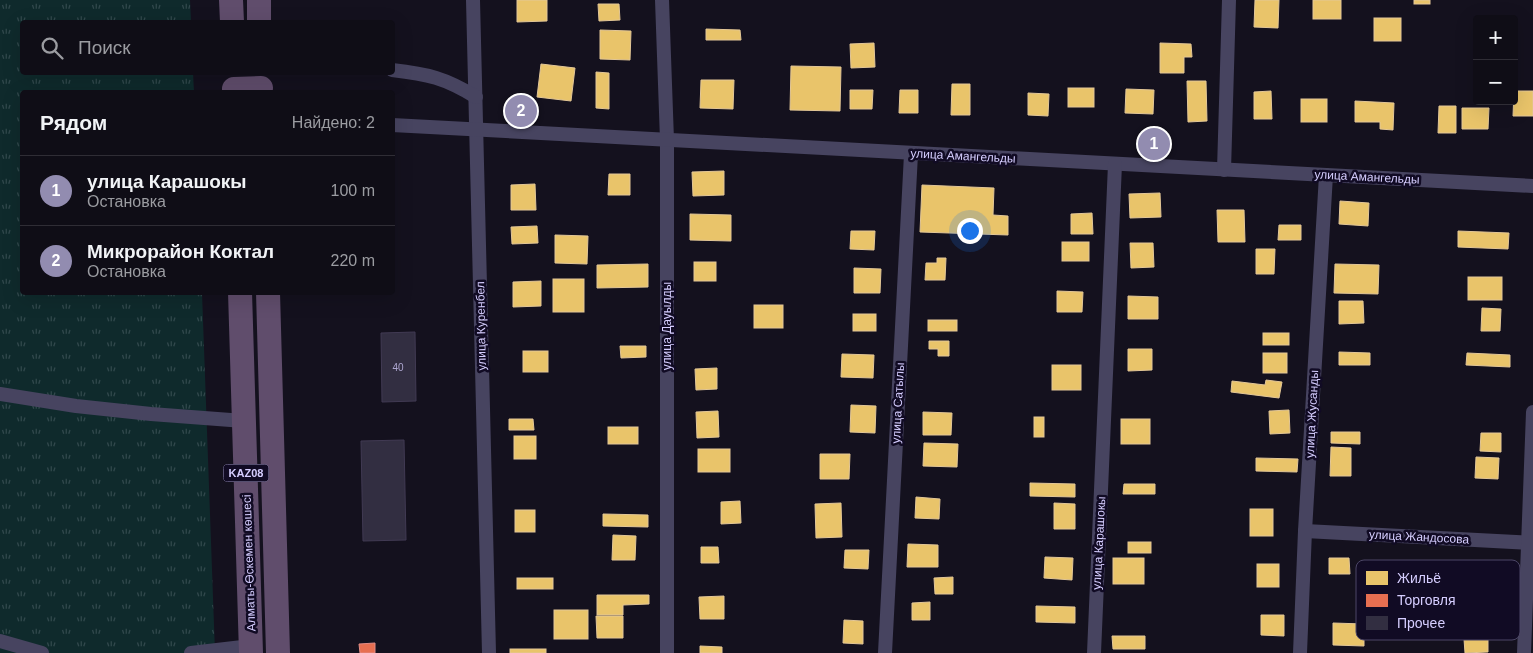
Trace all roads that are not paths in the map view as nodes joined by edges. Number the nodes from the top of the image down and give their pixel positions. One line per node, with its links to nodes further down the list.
1 (231, 0): 6 (highway)
2 (259, 0): 7 (highway)
3 (474, 0): 11 (street, улица Куренбел)
4 (662, 0): 14 (street, улица Дауылды)
5 (1229, 0): 17 (street)
6 (232, 20)
7 (259, 20)
8 (395, 70): 11 (street)
9 (261, 84): 10 (highway)
10 (234, 85)
11 (476, 97): 13 (street, улица Куренбел)
12 (395, 125): 13 (street, улица Амангельды)
13 (476, 129): 14 (street, улица Амангельды); 34 (street, улица Куренбел)
14 (668, 140): 15 (street, улица Амангельды); 35 (street, улица Дауылды)
15 (911, 154): 16 (street, улица Амангельды); 36 (street, улица Сатылы)
16 (1115, 164): 17 (street, улица Амангельды); 37 (street, улица Карашокы)
17 (1224, 170): 18 (street, улица Амангельды)
18 (1326, 175): 19 (street, улица Амангельды); 27 (street, улица Жусанды)
19 (1533, 186)
20 (240, 295): 24 (highway, Алматы-Өскемен көшесі / KAZ08)
21 (268, 295): 26 (highway, KAZ08)
22 (0, 394): 24 (street)
23 (1533, 412): 28 (street)
24 (244, 421): 25 (highway, Алматы-Өскемен көшесі / KAZ08)
25 (247, 502): 26 (highway); 30 (highway, Алматы-Өскемен көшесі / KAZ08)
26 (274, 502): 33 (highway, KAZ08)
27 (1305, 531): 28 (street, улица Жандосова); 38 (street, улица Жусанды)
28 (1530, 543): 39 (street)
29 (0, 641): 31 (street)
30 (251, 650): 32 (street)
31 (42, 653)
32 (191, 653)
33 (278, 653)
34 (489, 653)
35 (668, 653)
36 (885, 653)
37 (1094, 653)
38 (1300, 653)
39 (1524, 653)

